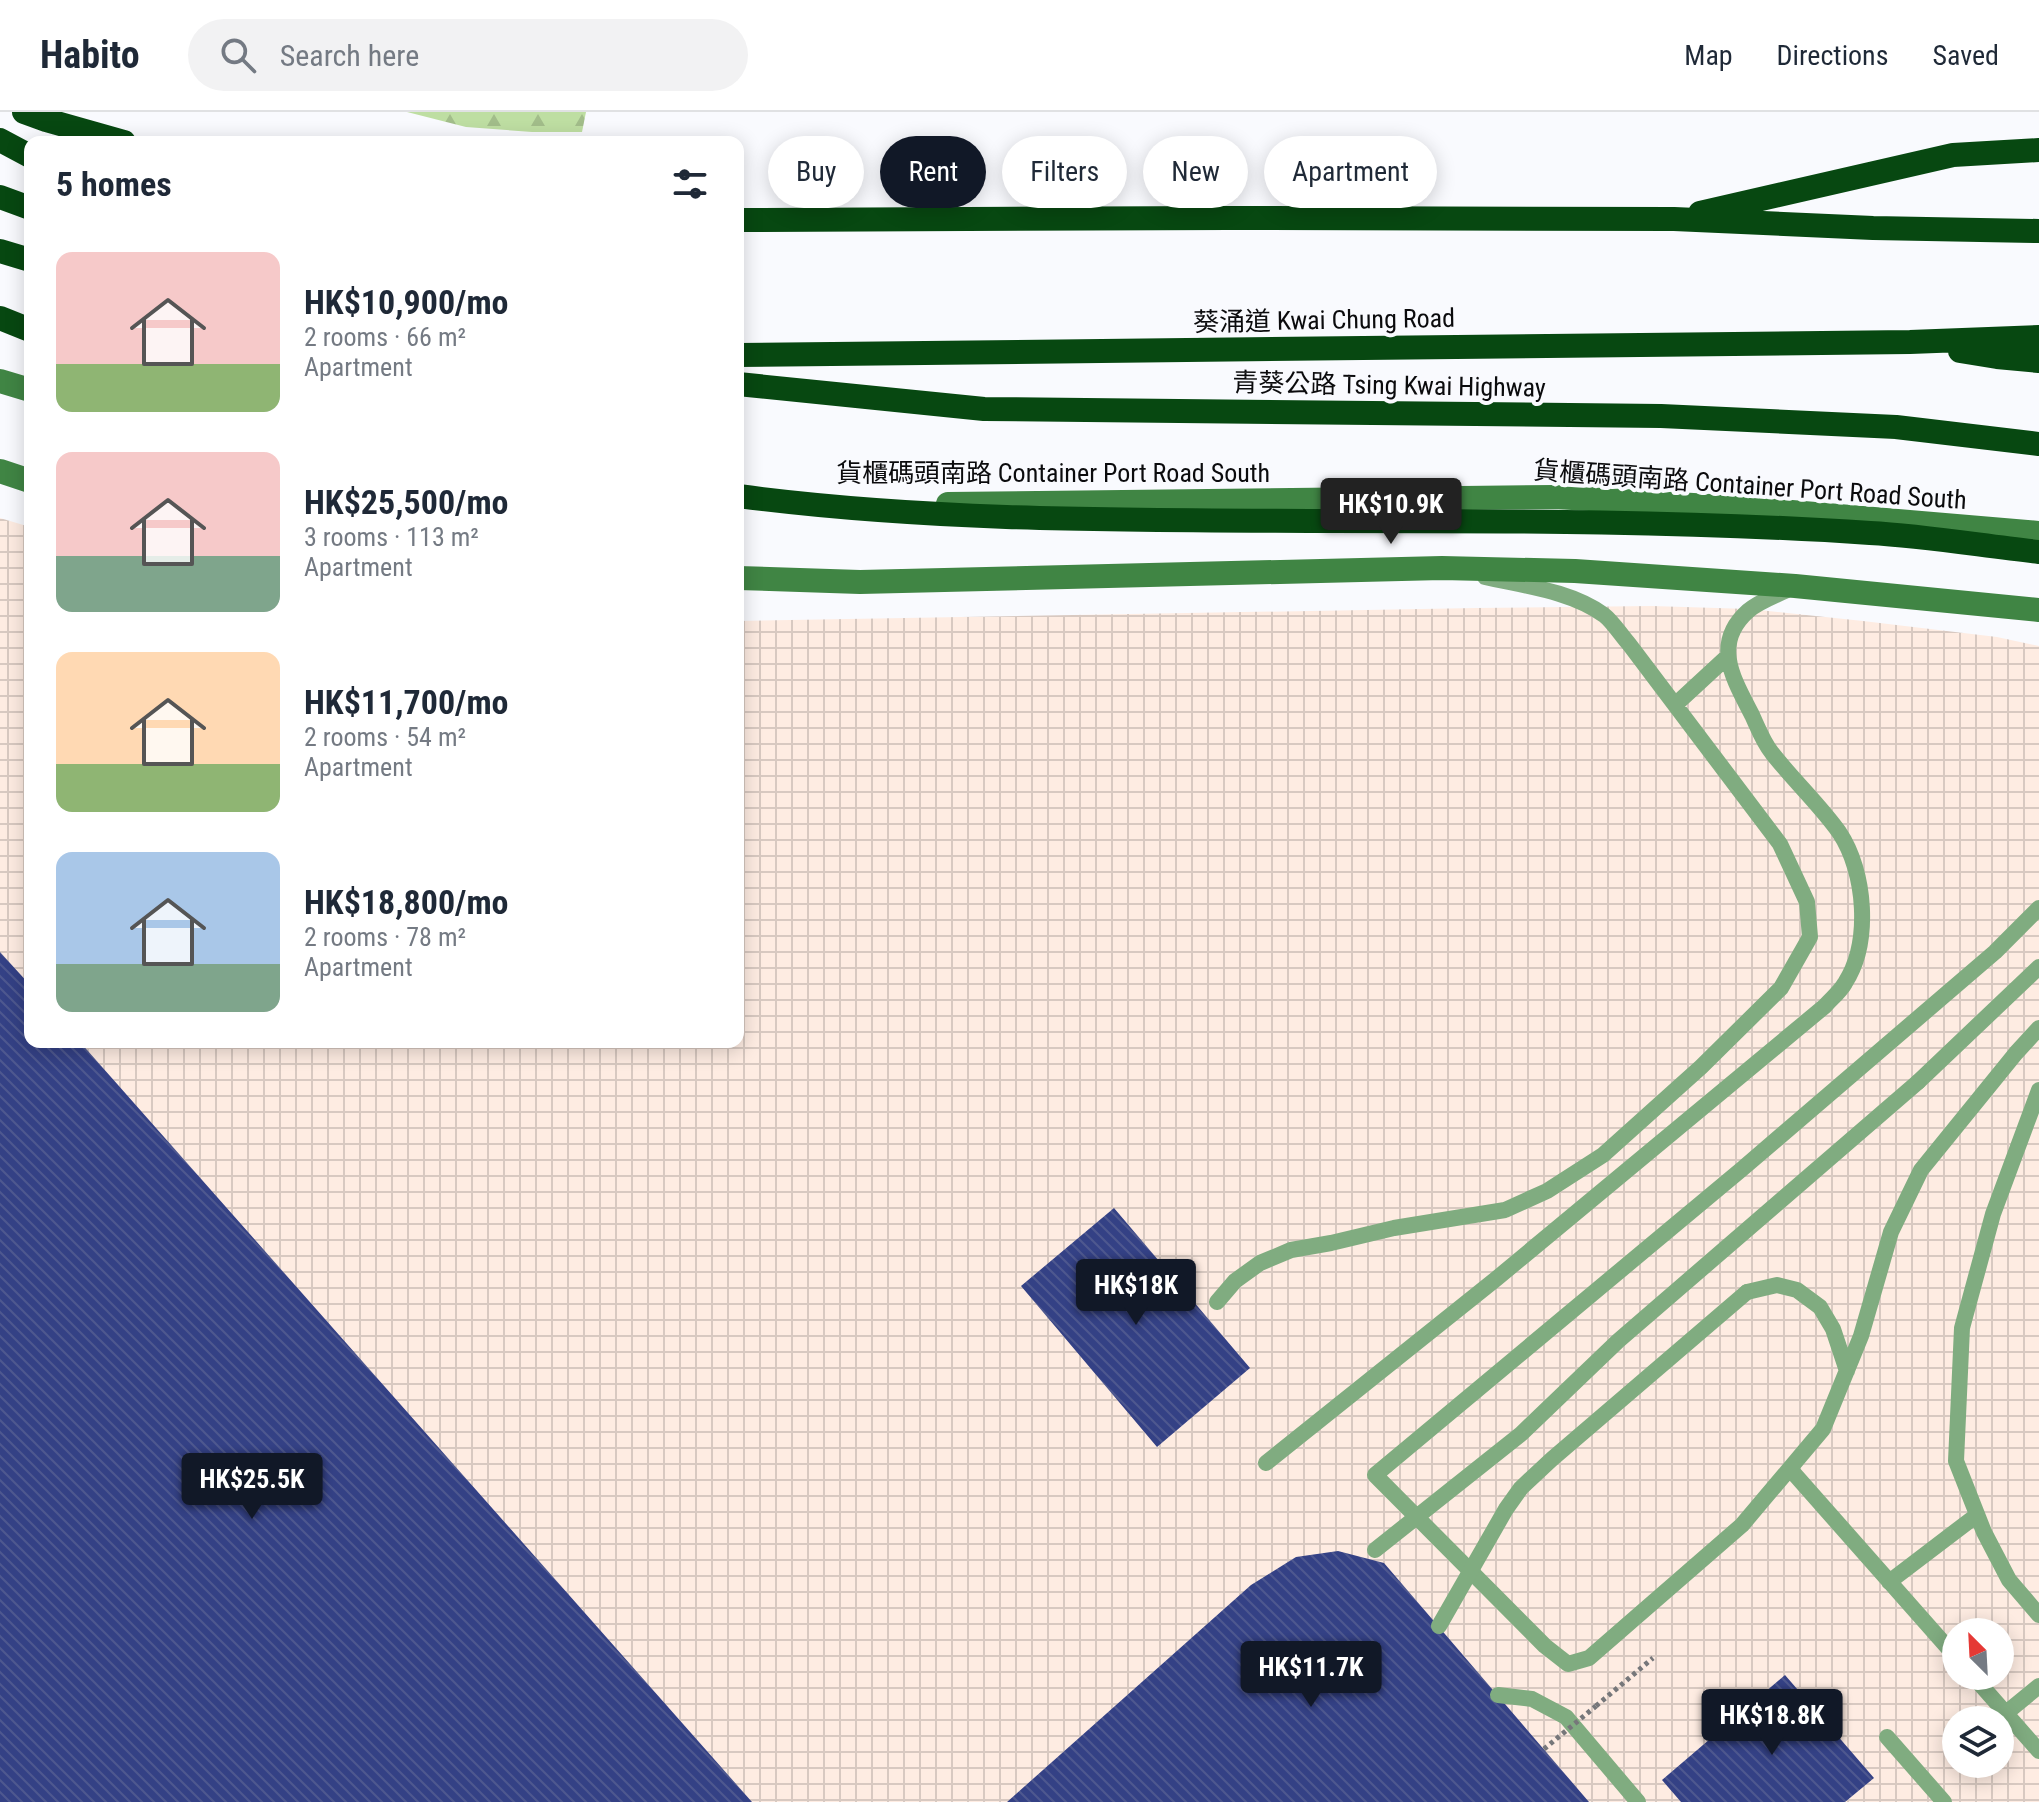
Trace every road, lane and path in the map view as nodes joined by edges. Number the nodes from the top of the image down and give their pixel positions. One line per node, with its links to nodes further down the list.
1 (24, 112): 2 (highway)
2 (104, 136)
3 (0, 140): 5 (highway)
4 (2039, 150): 8 (highway)
5 (24, 153)
6 (0, 197): 7 (highway)
7 (24, 206)
8 (1674, 219): 9 (highway); 10 (highway)
9 (744, 220)
10 (2039, 231)
11 (0, 251): 12 (highway)
12 (24, 258)
13 (0, 318): 14 (highway)
14 (24, 328)
15 (2039, 337): 16 (highway, 葵涌道 Kwai Chung Road)
16 (1910, 342): 17 (highway, 葵涌道 Kwai Chung Road); 18 (highway, 葵涌道 Kwai Chung Road)
17 (744, 355)
18 (1997, 357): 19 (highway, 葵涌道 Kwai Chung Road); 20 (highway)
19 (2039, 361)
20 (2039, 367)
21 (0, 381): 23 (street)
22 (744, 385): 24 (highway, 青葵公路 Tsing Kwai Highway)
23 (24, 388)
24 (2039, 444)
25 (0, 471): 26 (street)
26 (24, 479)
27 (744, 495): 29 (street, 貨櫃碼頭南路 Container Port Road South)
28 (744, 495): 30 (highway)
29 (2039, 533)
30 (2039, 552)
31 (1442, 568): 32 (street); 33 (street); 36 (lane)
32 (744, 578)
33 (1795, 586): 34 (street); 35 (lane)
34 (2039, 610)
35 (1727, 657): 36 (lane); 43 (lane)
36 (1675, 705): 41 (lane)
37 (2039, 908): 44 (lane)
38 (2039, 967): 46 (lane, bridge)
39 (2039, 1028): 42 (lane)
40 (2039, 1090): 45 (lane)
41 (1217, 1302)
42 (1847, 1371): 44 (lane); 49 (lane, bridge)
43 (1266, 1463)
44 (1790, 1469): 47 (lane)
45 (1977, 1515): 47 (lane); 48 (lane)
46 (1375, 1550)
47 (1889, 1582): 50 (lane)
48 (2039, 1615)
49 (1439, 1626)
50 (1942, 1641)
51 (1653, 1658): 59 (path, bridge)
52 (2039, 1686): 56 (lane)
53 (1985, 1690): 55 (lane)
54 (1498, 1695): 61 (lane)
55 (2000, 1706)
56 (2014, 1706)
57 (2014, 1722): 60 (lane)
58 (1887, 1737): 62 (lane)
59 (1544, 1749)
60 (2039, 1751)
61 (1638, 1802)
62 (1944, 1802)

